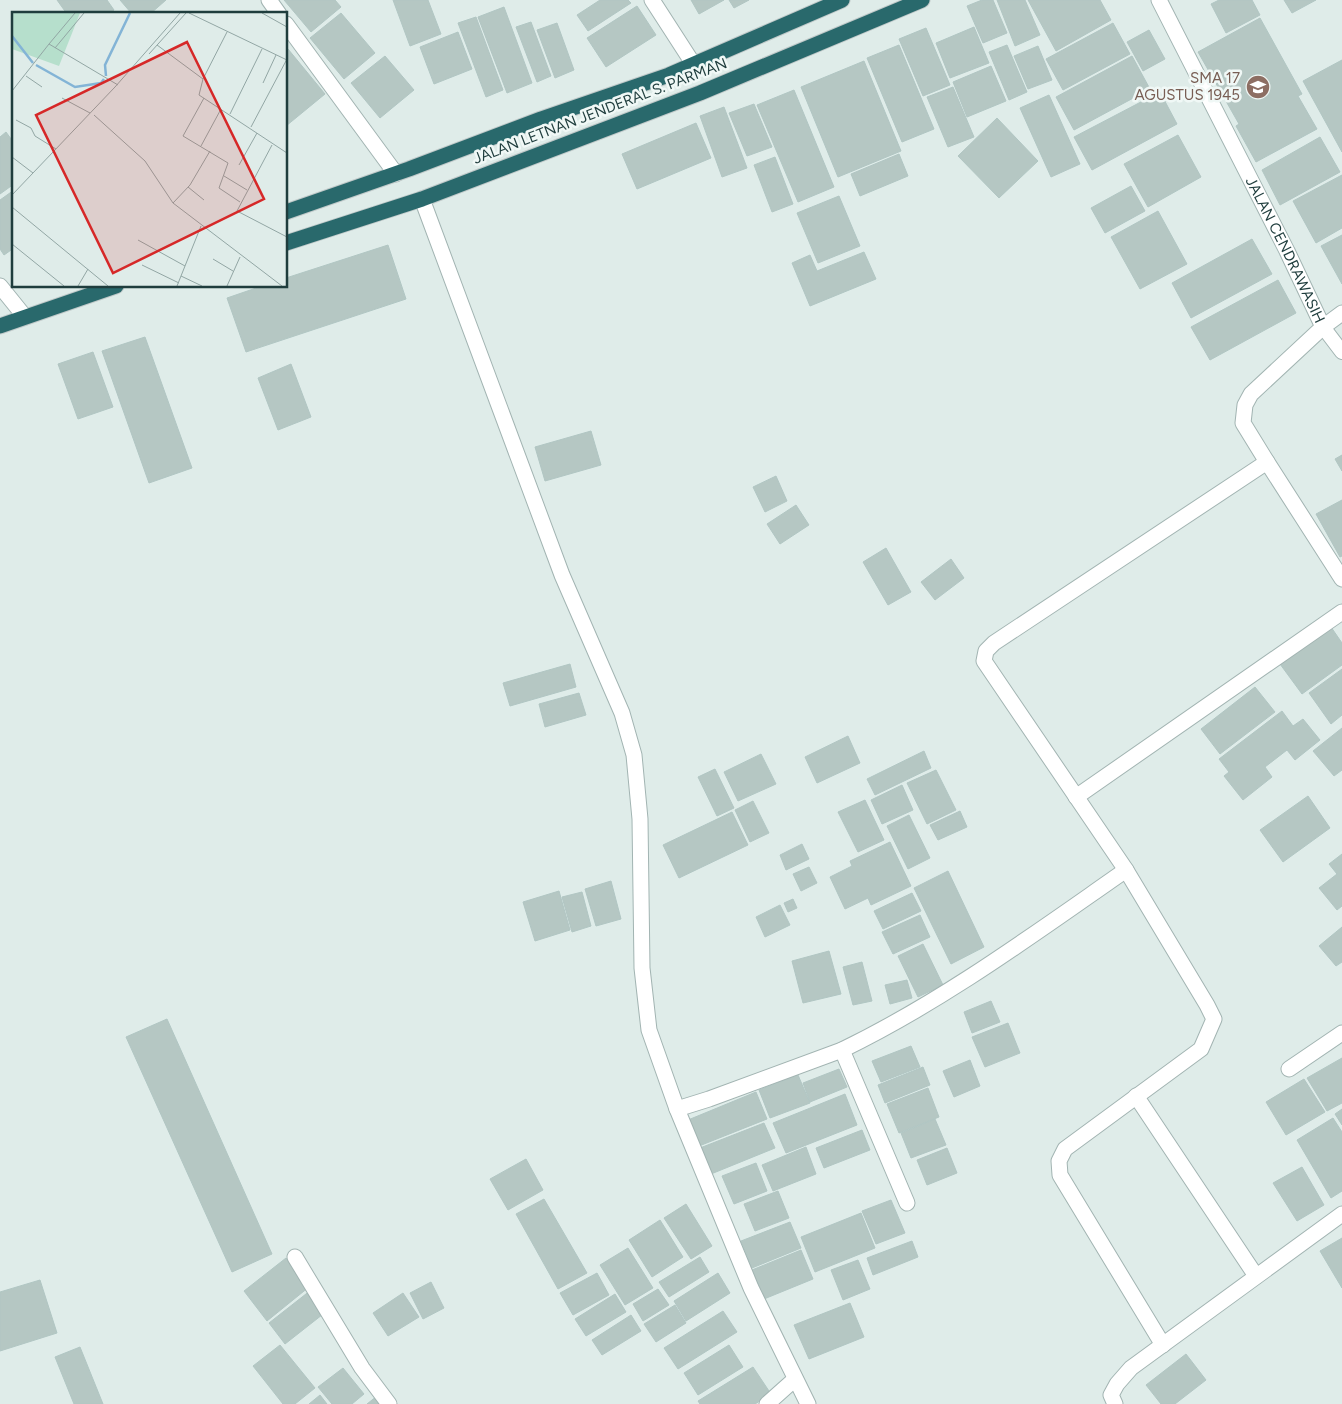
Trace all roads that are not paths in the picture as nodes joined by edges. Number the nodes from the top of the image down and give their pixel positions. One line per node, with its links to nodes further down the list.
1 (269, 0): 6 (street)
2 (652, 0): 8 (street)
3 (842, 0): 8 (highway, JALAN LETNAN JENDERAL S. PARMAN)
4 (922, 0): 10 (highway, JALAN LETNAN JENDERAL S. PARMAN)
5 (1159, 0): 18 (street, JALAN CENDRAWASIH)
6 (278, 12)
7 (288, 27): 9 (street)
8 (694, 65): 9 (highway, JALAN LETNAN JENDERAL S. PARMAN)
9 (396, 174): 11 (highway, JALAN LETNAN JENDERAL S. PARMAN)
10 (422, 199): 12 (highway, JALAN LETNAN JENDERAL S. PARMAN); 29 (street)
11 (288, 211)
12 (288, 242)
13 (0, 286): 16 (street)
14 (110, 288): 16 (highway)
15 (1342, 312): 18 (street)
16 (25, 317): 17 (highway)
17 (0, 326)
18 (1323, 327): 19 (lane); 20 (street, JALAN CENDRAWASIH)
19 (1342, 352)
20 (1267, 462): 21 (street, JALAN CENDRAWASIH); 23 (street)
21 (1342, 579)
22 (1342, 612): 23 (street)
23 (1076, 797): 24 (street)
24 (1126, 870): 26 (street); 28 (street)
25 (1342, 1033): 27 (street)
26 (842, 1050): 29 (street); 30 (street)
27 (1289, 1069)
28 (1136, 1096): 33 (street); 34 (street)
29 (677, 1109): 35 (street)
30 (907, 1202)
31 (1342, 1214): 33 (street)
32 (295, 1256): 36 (street)
33 (1256, 1276): 34 (street)
34 (1163, 1345): 39 (street)
35 (795, 1378): 37 (street); 38 (street)
36 (389, 1404)
37 (767, 1404)
38 (808, 1404)
39 (1115, 1404)

